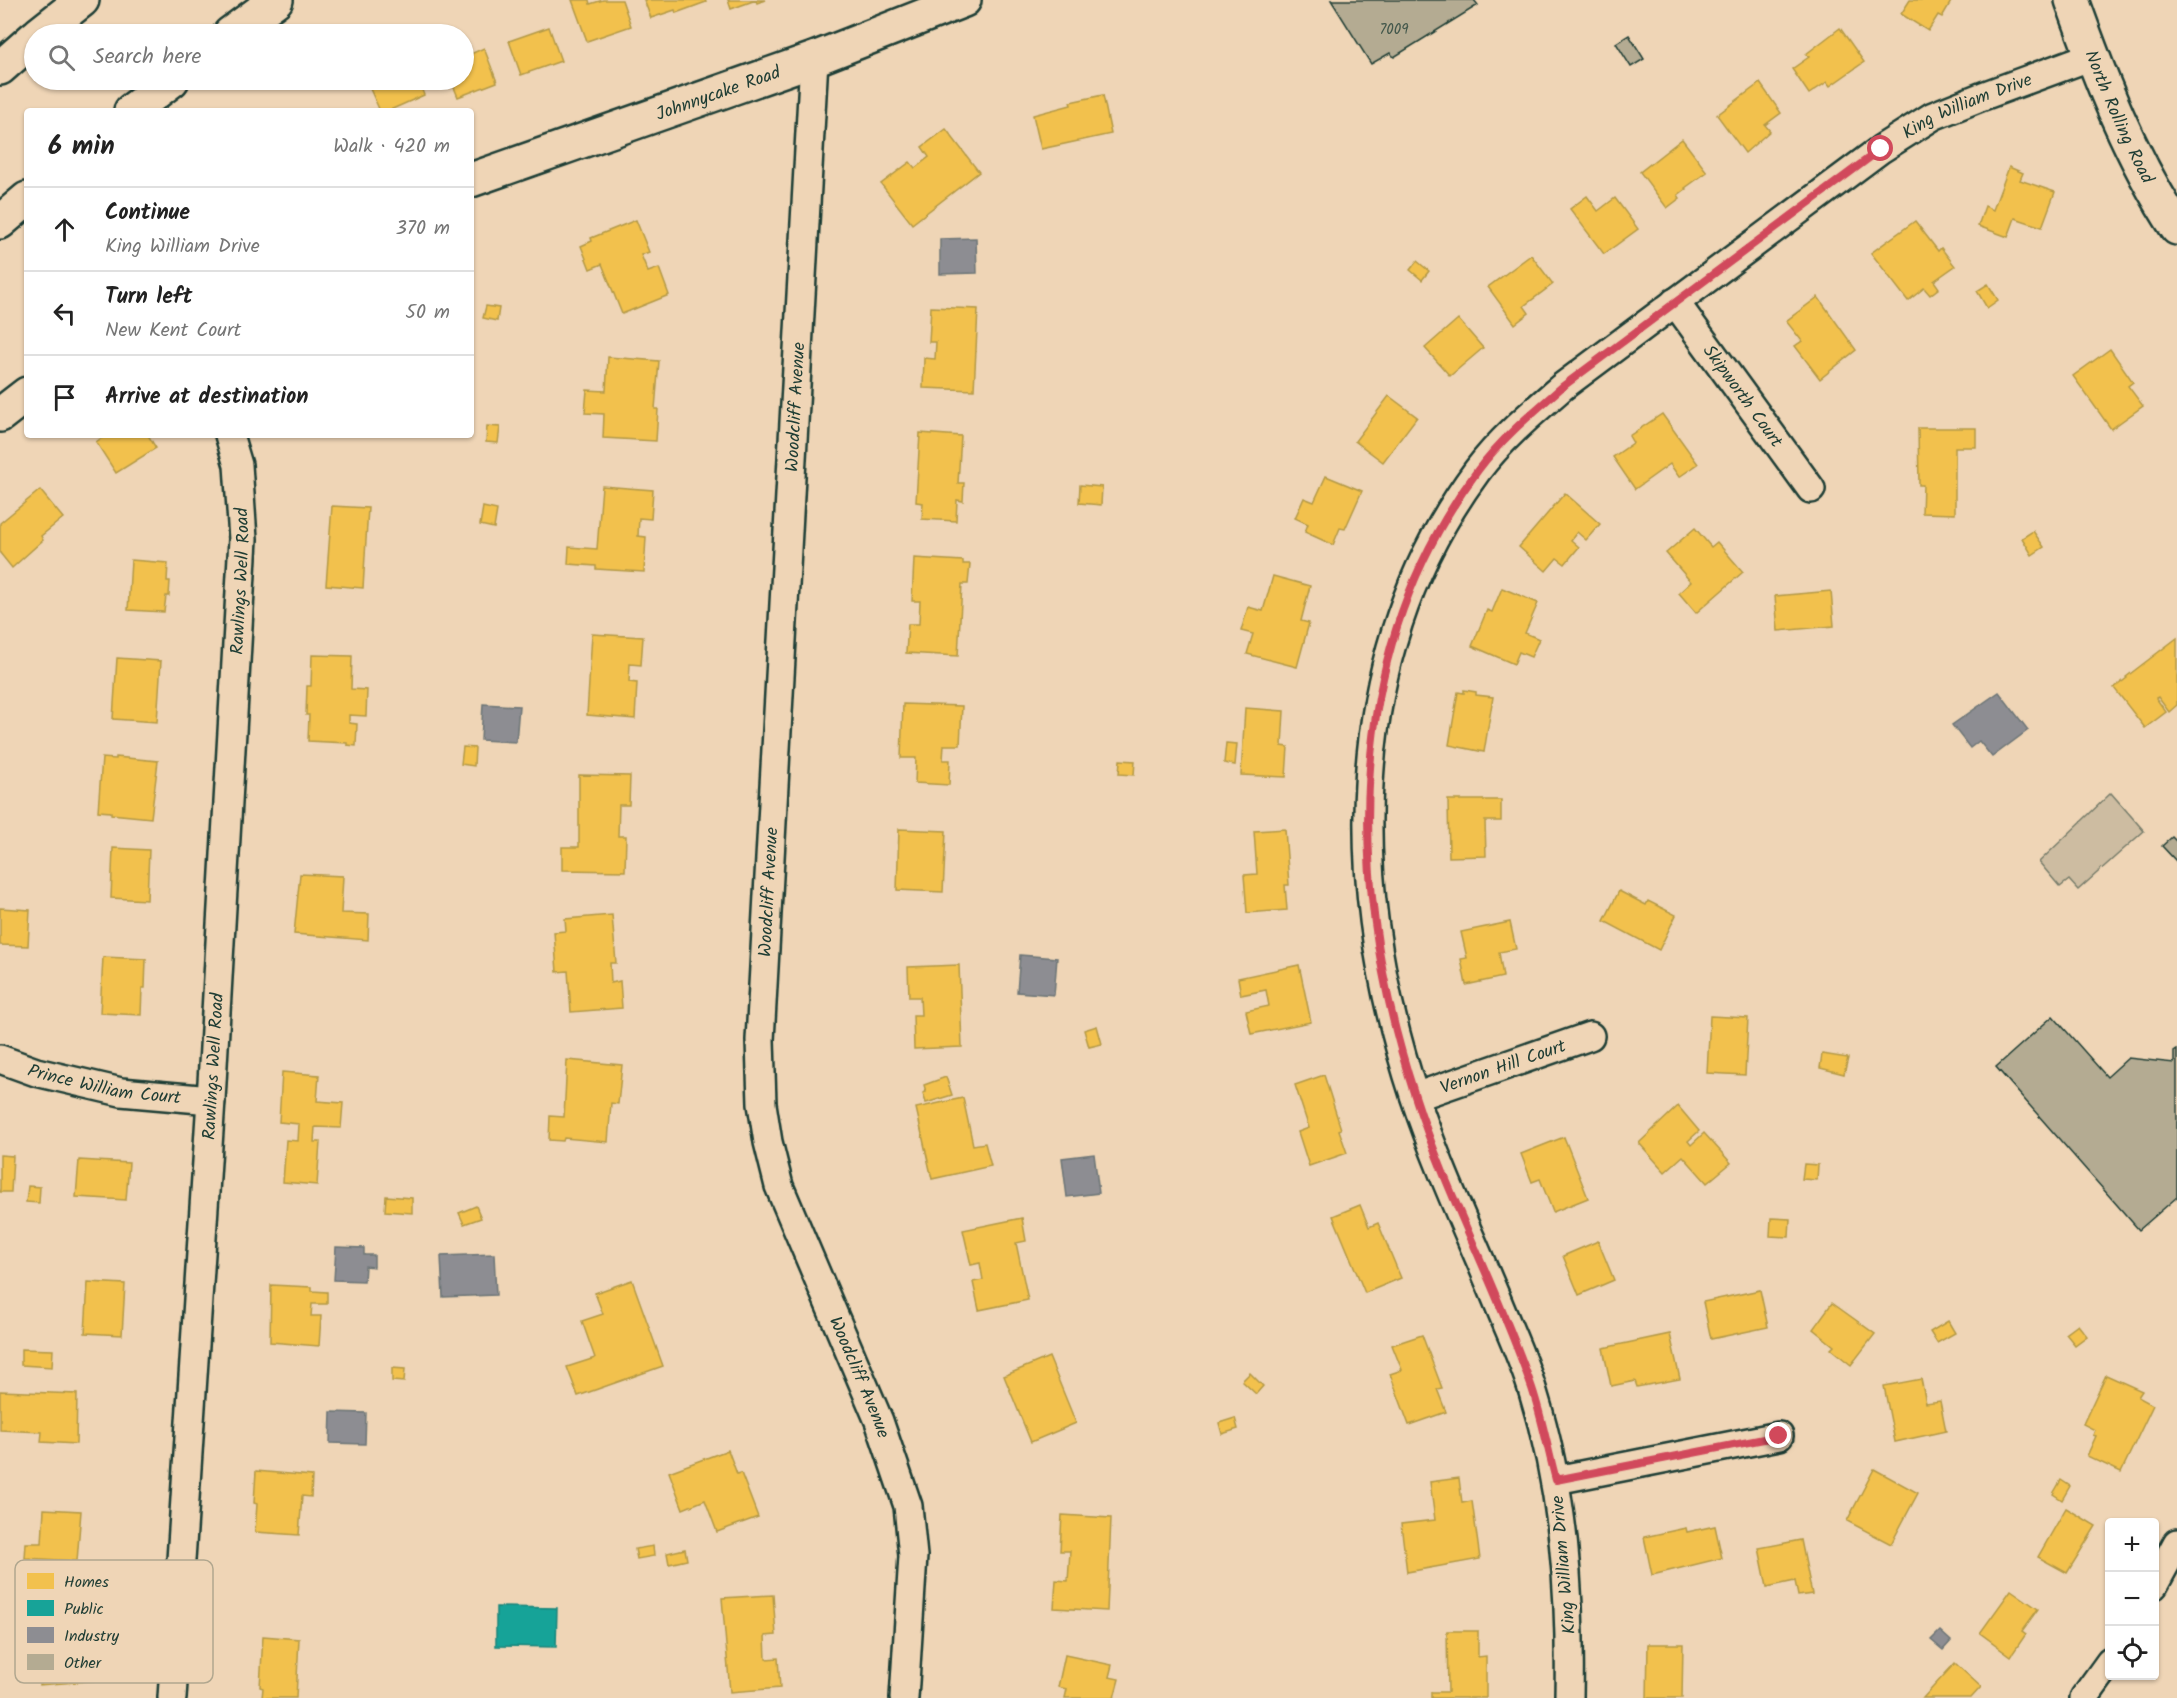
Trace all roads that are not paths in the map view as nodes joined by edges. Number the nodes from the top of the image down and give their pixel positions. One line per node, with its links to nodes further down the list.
1 (82, 0): 5 (main road)
2 (276, 0): 6 (main road)
3 (964, 0): 9 (main road, Johnnycake Road)
4 (2072, 0): 8 (main road, North Rolling Road)
5 (52, 24)
6 (244, 24)
7 (24, 47): 10 (main road)
8 (2092, 56): 16 (main road, North Rolling Road); 17 (street, King William Drive)
9 (814, 59): 13 (main road, Johnnycake Road); 34 (street, Woodcliff Avenue)
10 (0, 68)
11 (159, 90): 12 (main road)
12 (135, 108)
13 (474, 179)
14 (24, 202): 15 (main road)
15 (0, 222)
16 (2177, 228)
17 (1675, 302): 21 (street, Skipworth Court); 24 (street, King William Drive)
18 (24, 396): 19 (main road)
19 (0, 415)
20 (230, 438): 25 (street, Rawlings Well Road)
21 (1811, 489)
22 (1590, 1036): 24 (street, Vernon Hill Court)
23 (0, 1059): 25 (street, Prince William Court)
24 (1415, 1098): 27 (street, King William Drive)
25 (211, 1100): 29 (street, Rawlings Well Road)
26 (1779, 1436): 27 (street)
27 (1556, 1480): 35 (street, King William Drive)
28 (2177, 1543): 30 (street)
29 (181, 1560)
30 (2159, 1576)
31 (2105, 1668): 36 (street)
32 (173, 1683): 33 (street, Rawlings Well Road)
33 (172, 1698)
34 (904, 1698)
35 (1569, 1698)
36 (2084, 1698)

